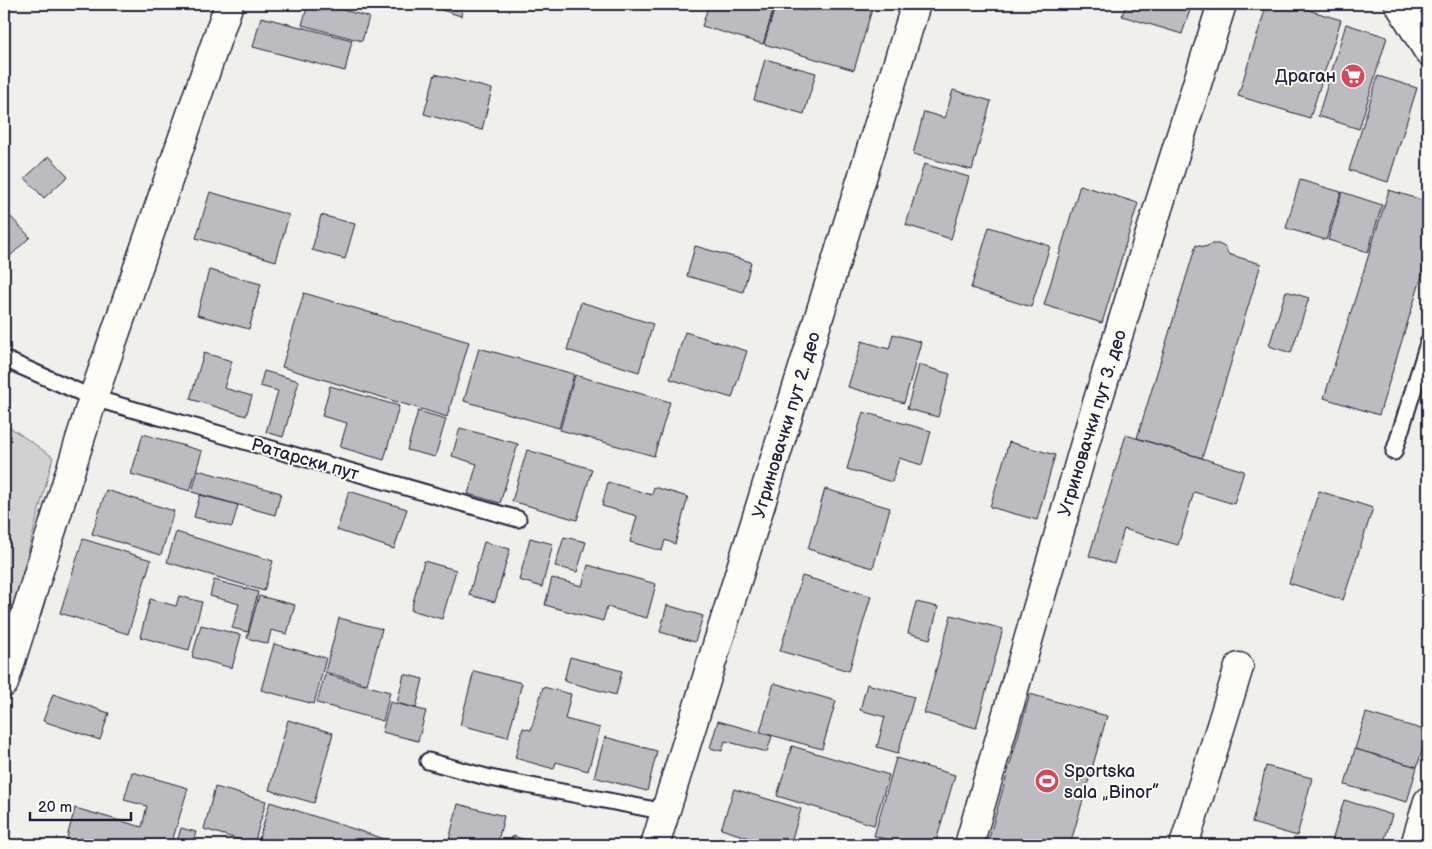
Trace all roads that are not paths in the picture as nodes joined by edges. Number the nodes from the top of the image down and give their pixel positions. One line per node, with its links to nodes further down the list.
1 (229, 4): 8 (street)
2 (916, 4): 15 (street, Угриновачки пут 2. део)
3 (1222, 4): 17 (street, Угриновачки пут 3. део)
4 (1413, 15): 5 (street)
5 (1428, 51)
6 (1428, 343): 9 (lane)
7 (4, 359): 8 (lane, Ратарски пут)
8 (93, 398): 10 (lane, Ратарски пут); 12 (street)
9 (1394, 452)
10 (518, 519)
11 (1239, 667): 18 (street)
12 (4, 683)
13 (428, 761): 15 (lane)
14 (1428, 801): 19 (street)
15 (666, 812): 16 (street, Угриновачки пут 2. део)
16 (655, 845)
17 (969, 845)
18 (1184, 845)
19 (1415, 845)

